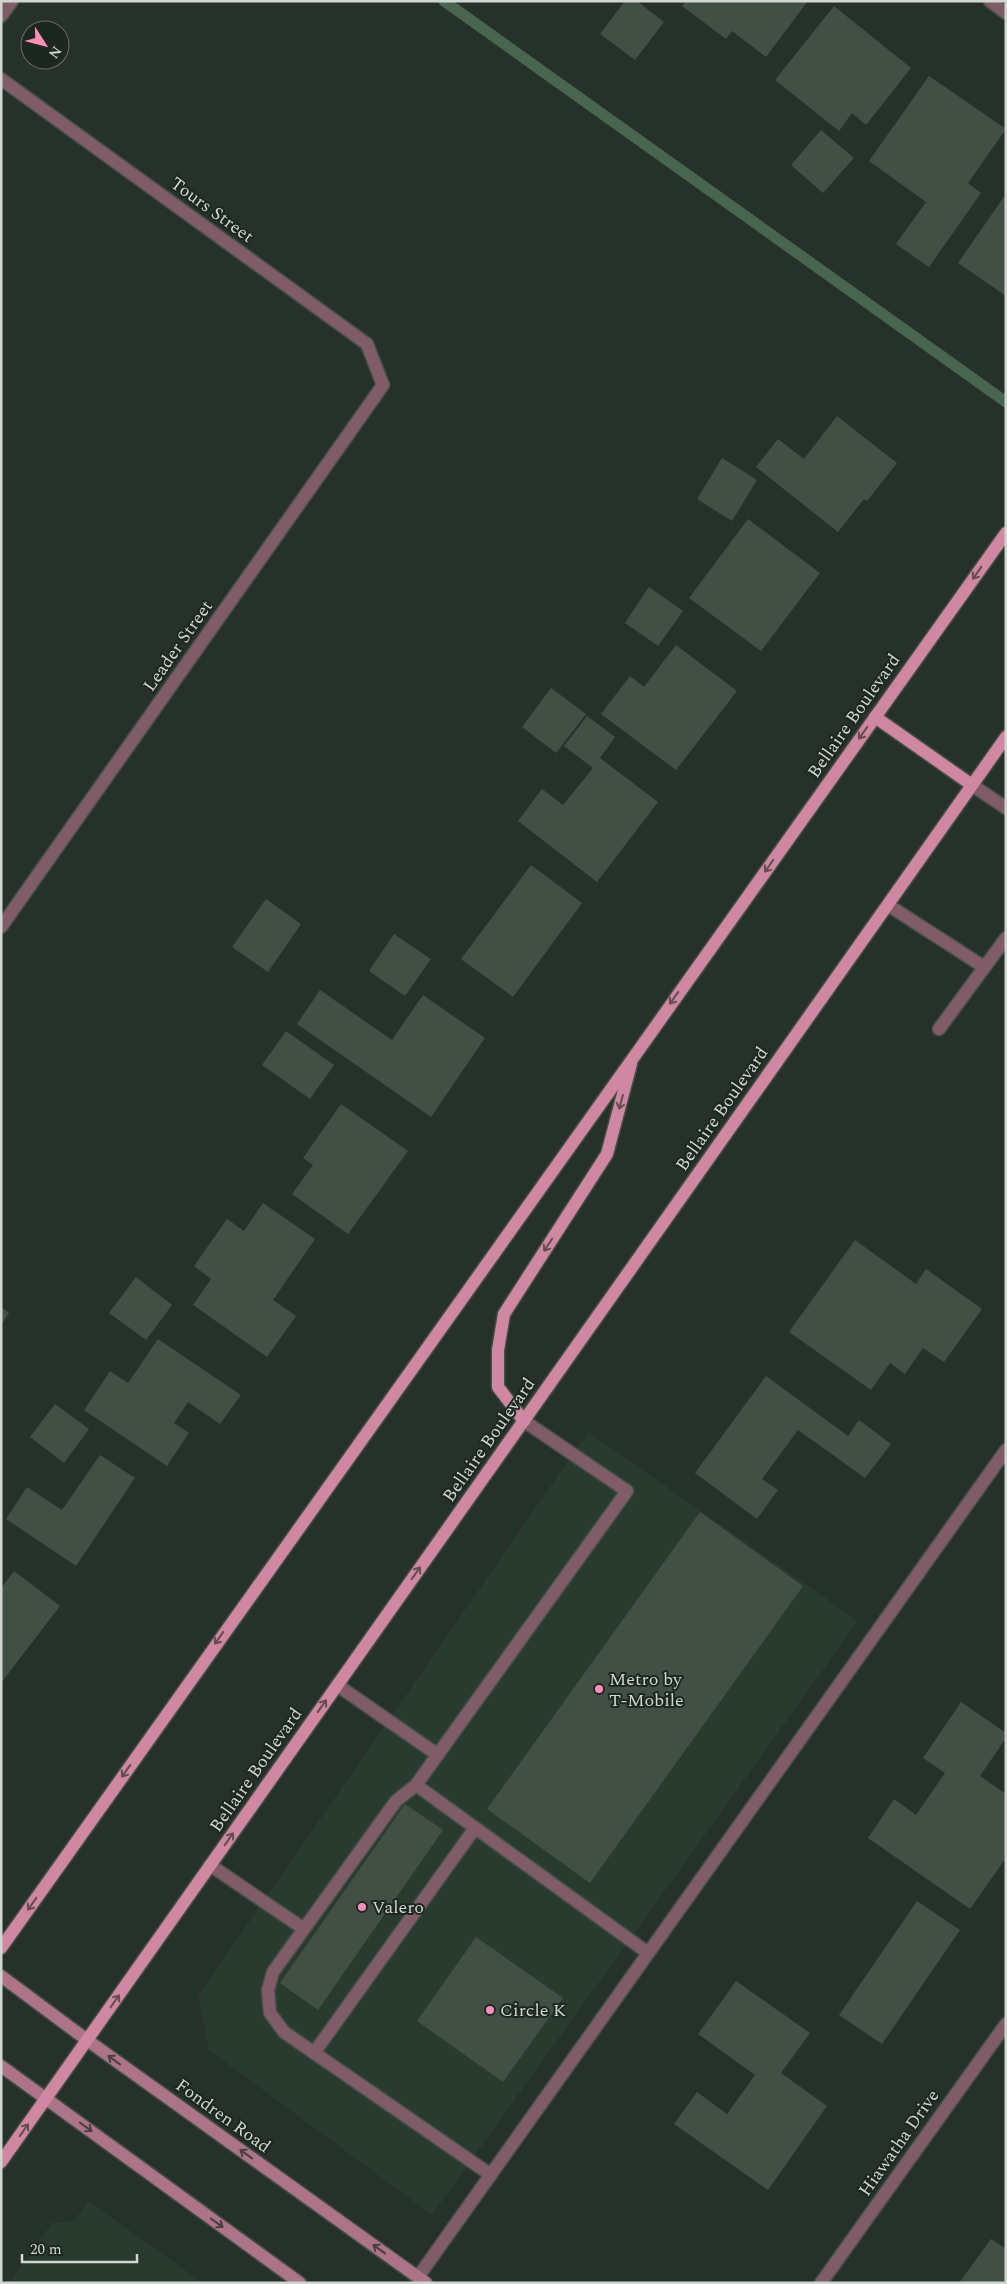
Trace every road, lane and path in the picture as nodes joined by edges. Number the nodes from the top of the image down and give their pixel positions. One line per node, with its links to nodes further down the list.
1 (12, 1): 4 (street)
2 (990, 1): 3 (street)
3 (1006, 13)
4 (1, 16)
5 (1, 78): 6 (street, Tours Street)
6 (383, 385): 13 (street, Leader Street)
7 (1006, 533): 8 (main road, Bellaire Boulevard, one-way to 8)
8 (874, 717): 10 (main road); 17 (main road, Bellaire Boulevard, one-way to 17)
9 (1006, 737): 10 (main road, Bellaire Boulevard)
10 (972, 785): 11 (street); 12 (main road, Bellaire Boulevard)
11 (1006, 808)
12 (888, 905): 15 (street); 18 (main road, Bellaire Boulevard)
13 (1, 927)
14 (1006, 938): 15 (street)
15 (984, 967): 16 (street)
16 (939, 1029)
17 (634, 1055): 18 (main road, one-way to 18); 26 (main road, Bellaire Boulevard, one-way to 26)
18 (524, 1421): 20 (main road, Bellaire Boulevard, one-way to 18); 21 (street)
19 (1006, 1450): 27 (street)
20 (337, 1685): 21 (street); 24 (main road, Bellaire Boulevard, one-way to 20)
21 (438, 1755): 22 (street)
22 (416, 1785): 23 (street); 25 (street)
23 (475, 1828): 27 (street); 31 (street)
24 (210, 1865): 25 (street); 30 (main road, Bellaire Boulevard, one-way to 24)
25 (304, 1929): 31 (street)
26 (1, 1948)
27 (648, 1953): 35 (street)
28 (1, 1976): 30 (main road, Fondren Road)
29 (1006, 2024): 38 (street, Hiawatha Drive)
30 (87, 2040): 33 (main road, Bellaire Boulevard); 36 (main road, Fondren Road, one-way to 30)
31 (314, 2052): 35 (street)
32 (1, 2066): 33 (main road)
33 (46, 2098): 34 (main road, Bellaire Boulevard, one-way to 33); 37 (main road, one-way to 37)
34 (1, 2162)
35 (491, 2175): 36 (street)
36 (422, 2280)
37 (300, 2283)
38 (821, 2283)

